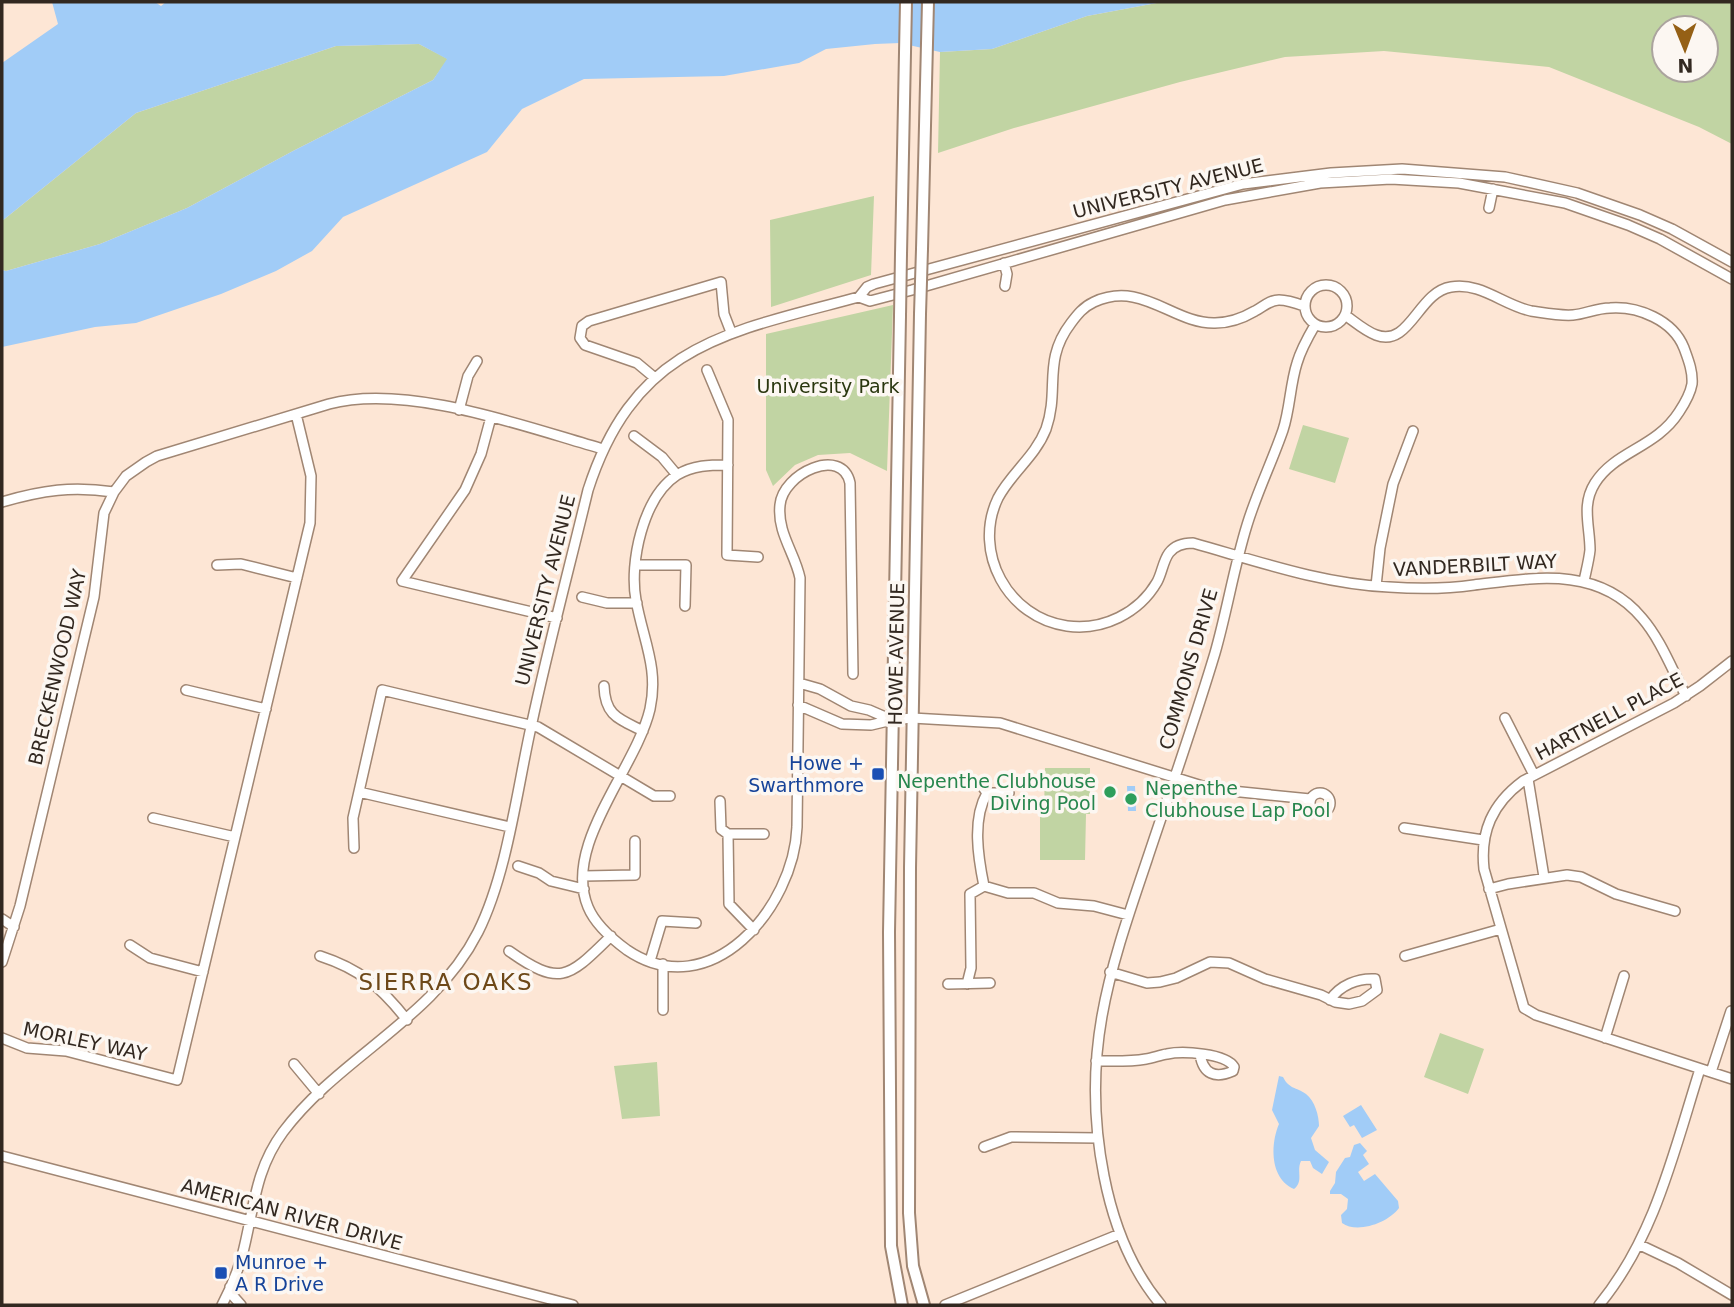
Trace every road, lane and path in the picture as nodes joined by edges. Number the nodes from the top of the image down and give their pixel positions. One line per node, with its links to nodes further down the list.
1 (906, 2): 48 (main road, HOWE AVENUE, bridge)
2 (928, 2): 46 (main road, HOWE AVENUE, bridge)
3 (1493, 189): 4 (street); 6 (street, UNIVERSITY AVENUE); 7 (street, UNIVERSITY AVENUE)
4 (1489, 208)
5 (1732, 262): 9 (street, UNIVERSITY AVENUE)
6 (1004, 263): 8 (street); 9 (street, UNIVERSITY AVENUE)
7 (1732, 279)
8 (1006, 286)
9 (859, 297): 13 (street, UNIVERSITY AVENUE)
10 (1304, 306): 11 (street); 12 (street); 27 (street, VANDERBILT WAY)
11 (1345, 315): 12 (street); 32 (street)
12 (1315, 325): 27 (street, COMMONS DRIVE)
13 (731, 332): 16 (street, UNIVERSITY AVENUE); 16 (street)
14 (477, 361): 17 (street)
15 (707, 370): 23 (street)
16 (655, 378): 22 (street, UNIVERSITY AVENUE)
17 (459, 410): 18 (street, BRECKENWOOD WAY); 19 (street, BRECKENWOOD WAY)
18 (296, 414): 25 (street, BRECKENWOOD WAY); 31 (street, MORLEY WAY)
19 (491, 417): 22 (street, BRECKENWOOD WAY); 37 (street)
20 (1413, 431): 33 (street, VANDERBILT WAY)
21 (634, 436): 24 (street)
22 (603, 449): 37 (street, UNIVERSITY AVENUE)
23 (728, 465): 24 (street); 28 (street)
24 (677, 475): 30 (street)
25 (114, 492): 26 (street); 80 (street, BRECKENWOOD WAY)
26 (2, 502)
27 (1238, 555): 33 (street, VANDERBILT WAY); 52 (street, COMMONS DRIVE)
28 (758, 557)
29 (217, 565): 31 (street)
30 (635, 565): 35 (street); 36 (street)
31 (297, 578): 45 (street, MORLEY WAY)
32 (1584, 581): 33 (street, VANDERBILT WAY); 43 (street, VANDERBILT WAY)
33 (1376, 586)
34 (582, 597): 35 (street)
35 (637, 603): 50 (street)
36 (685, 606)
37 (557, 618): 49 (street, UNIVERSITY AVENUE)
38 (1732, 661): 43 (street, HARTNELL PLACE)
39 (853, 674): 40 (street)
40 (799, 683): 44 (street); 48 (street)
41 (604, 686): 50 (street)
42 (186, 690): 45 (street)
43 (1686, 696): 53 (street, HARTNELL PLACE)
44 (798, 705): 48 (street); 82 (street)
45 (266, 709): 66 (street, MORLEY WAY)
46 (912, 718): 48 (street); 52 (street); 122 (main road, HOWE AVENUE)
47 (1505, 718): 53 (street, HARTNELL PLACE)
48 (892, 720): 121 (main road, HOWE AVENUE)
49 (531, 725): 51 (street); 55 (street); 62 (street, UNIVERSITY AVENUE)
50 (643, 731): 51 (street)
51 (621, 776): 58 (street); 71 (street)
52 (1175, 777): 59 (street); 77 (street, COMMONS DRIVE)
53 (1531, 777): 67 (street, HARTNELL PLACE); 72 (street)
54 (952, 782): 56 (street)
55 (359, 792): 62 (street); 69 (street)
56 (987, 793): 57 (street); 73 (street)
57 (1009, 793)
58 (670, 796)
59 (1310, 799)
60 (720, 802): 64 (street)
61 (153, 818): 66 (street)
62 (510, 827): 100 (street, UNIVERSITY AVENUE)
63 (1404, 828): 67 (street)
64 (728, 834): 65 (street); 82 (street)
65 (764, 834)
66 (235, 838): 91 (street, MORLEY WAY)
67 (1483, 840): 75 (street, HARTNELL PLACE)
68 (635, 841): 71 (street)
69 (354, 848)
70 (518, 866): 74 (street)
71 (584, 876): 74 (street)
72 (1544, 877): 75 (street); 76 (street)
73 (984, 886): 77 (street); 95 (street)
74 (584, 889): 83 (street)
75 (1489, 889): 81 (street, HARTNELL PLACE)
76 (1675, 911)
77 (1128, 915): 92 (street, COMMONS DRIVE)
78 (2, 919): 80 (street)
79 (696, 923): 88 (street)
80 (14, 927): 89 (street, BRECKENWOOD WAY)
81 (1501, 929): 87 (street); 102 (street, HARTNELL PLACE)
82 (754, 930): 90 (street)
83 (611, 936): 85 (street); 88 (street)
84 (130, 945): 91 (street)
85 (509, 950)
86 (320, 956): 100 (street)
87 (1405, 956)
88 (650, 961): 90 (street)
89 (2, 962)
90 (663, 964): 98 (street)
91 (202, 972): 101 (street, MORLEY WAY)
92 (1110, 972): 97 (street); 104 (street, COMMONS DRIVE)
93 (1624, 976): 102 (street)
94 (948, 984): 95 (street)
95 (967, 984): 96 (street)
96 (990, 984)
97 (1330, 1000): 97 (street)
98 (663, 1010)
99 (1731, 1011): 107 (street)
100 (407, 1020): 109 (street, UNIVERSITY AVENUE)
101 (2, 1038)
102 (1605, 1038): 106 (street, HARTNELL PLACE)
103 (1200, 1054): 104 (street)
104 (1096, 1060): 110 (street, COMMONS DRIVE)
105 (294, 1063): 109 (street)
106 (1700, 1069): 107 (street, HARTNELL PLACE); 115 (street)
107 (1711, 1072): 108 (street, HARTNELL PLACE)
108 (1732, 1079)
109 (319, 1094): 113 (street, UNIVERSITY AVENUE)
110 (1098, 1138): 111 (street); 114 (street, COMMONS DRIVE)
111 (984, 1147)
112 (2, 1156): 113 (street, AMERICAN RIVER DRIVE)
113 (250, 1220): 116 (street, UNIVERSITY AVENUE); 120 (street, AMERICAN RIVER DRIVE)
114 (1120, 1234): 123 (street); 124 (street, COMMONS DRIVE)
115 (1640, 1245): 117 (street); 125 (street)
116 (230, 1287): 118 (street, UNIVERSITY AVENUE); 119 (street)
117 (1732, 1295)
118 (222, 1305)
119 (240, 1305)
120 (573, 1305)
121 (902, 1305)
122 (924, 1305)
123 (945, 1305)
124 (1161, 1305)
125 (1600, 1305)

